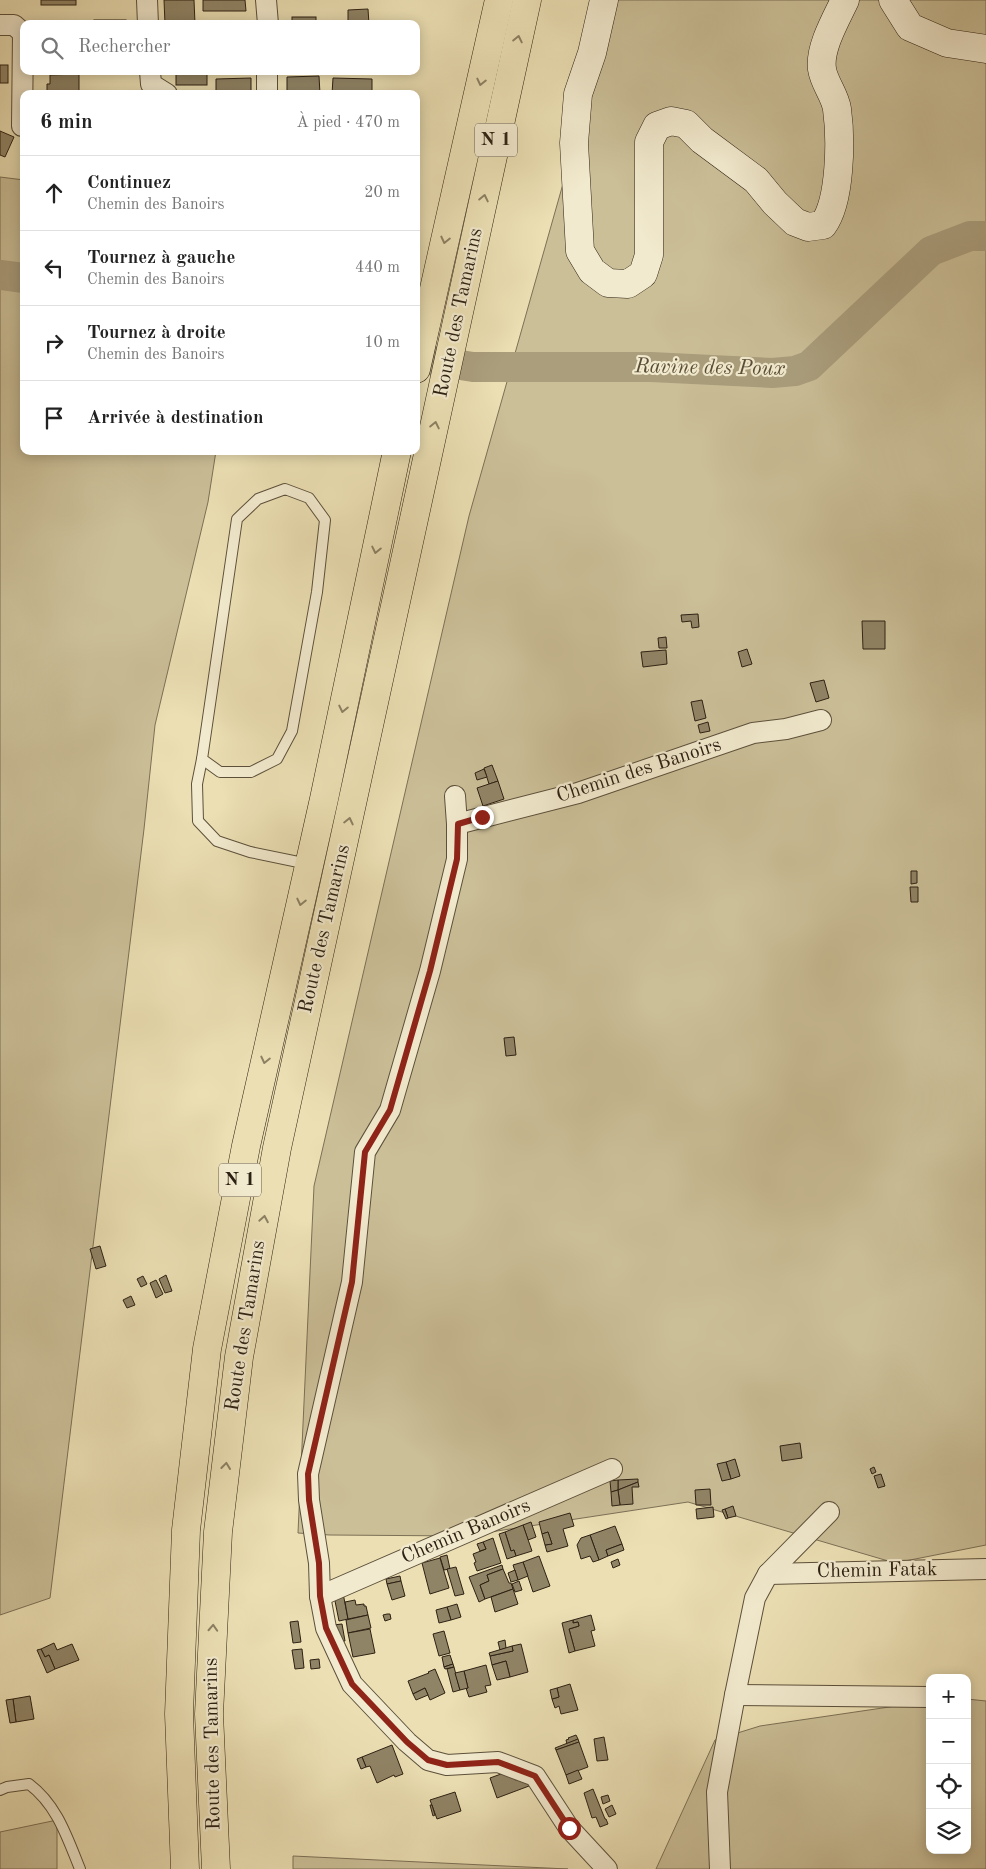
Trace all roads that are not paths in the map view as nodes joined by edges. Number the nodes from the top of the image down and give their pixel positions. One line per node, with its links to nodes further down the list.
1 (147, 0): 8 (street)
2 (266, 0): 9 (street)
3 (499, 0): 19 (highway, Route des Tamarins / N 1, one-way to 19)
4 (527, 0): 36 (highway, Route des Tamarins / N 1, one-way to 4)
5 (604, 0): 6 (main road)
6 (845, 0)
7 (892, 0): 12 (main road)
8 (148, 20)
9 (268, 20)
10 (0, 26): 11 (street)
11 (20, 30)
12 (986, 49)
13 (23, 75): 16 (street)
14 (150, 75): 17 (street)
15 (267, 75): 18 (street)
16 (22, 90)
17 (161, 90)
18 (267, 90)
19 (420, 352)
20 (396, 455): 25 (highway, Route des Tamarins / N 1, one-way to 25)
21 (821, 720): 24 (street, Chemin des Banoirs)
22 (202, 759): 22 (lane); 25 (lane)
23 (455, 796): 24 (street)
24 (458, 824): 30 (street)
25 (309, 864): 35 (highway, Route des Tamarins / N 1, one-way to 35)
26 (612, 1469): 30 (street, Chemin Banoirs)
27 (829, 1512): 29 (street, Chemin Fatak)
28 (986, 1569): 29 (street, Chemin Fatak)
29 (768, 1574): 31 (street, Chemin Fatak)
30 (320, 1596): 37 (street)
31 (734, 1696): 32 (street); 38 (street, Chemin Fatak)
32 (926, 1697)
33 (0, 1790): 34 (lane)
34 (80, 1869)
35 (185, 1869)
36 (216, 1869)
37 (607, 1869)
38 (720, 1869)

